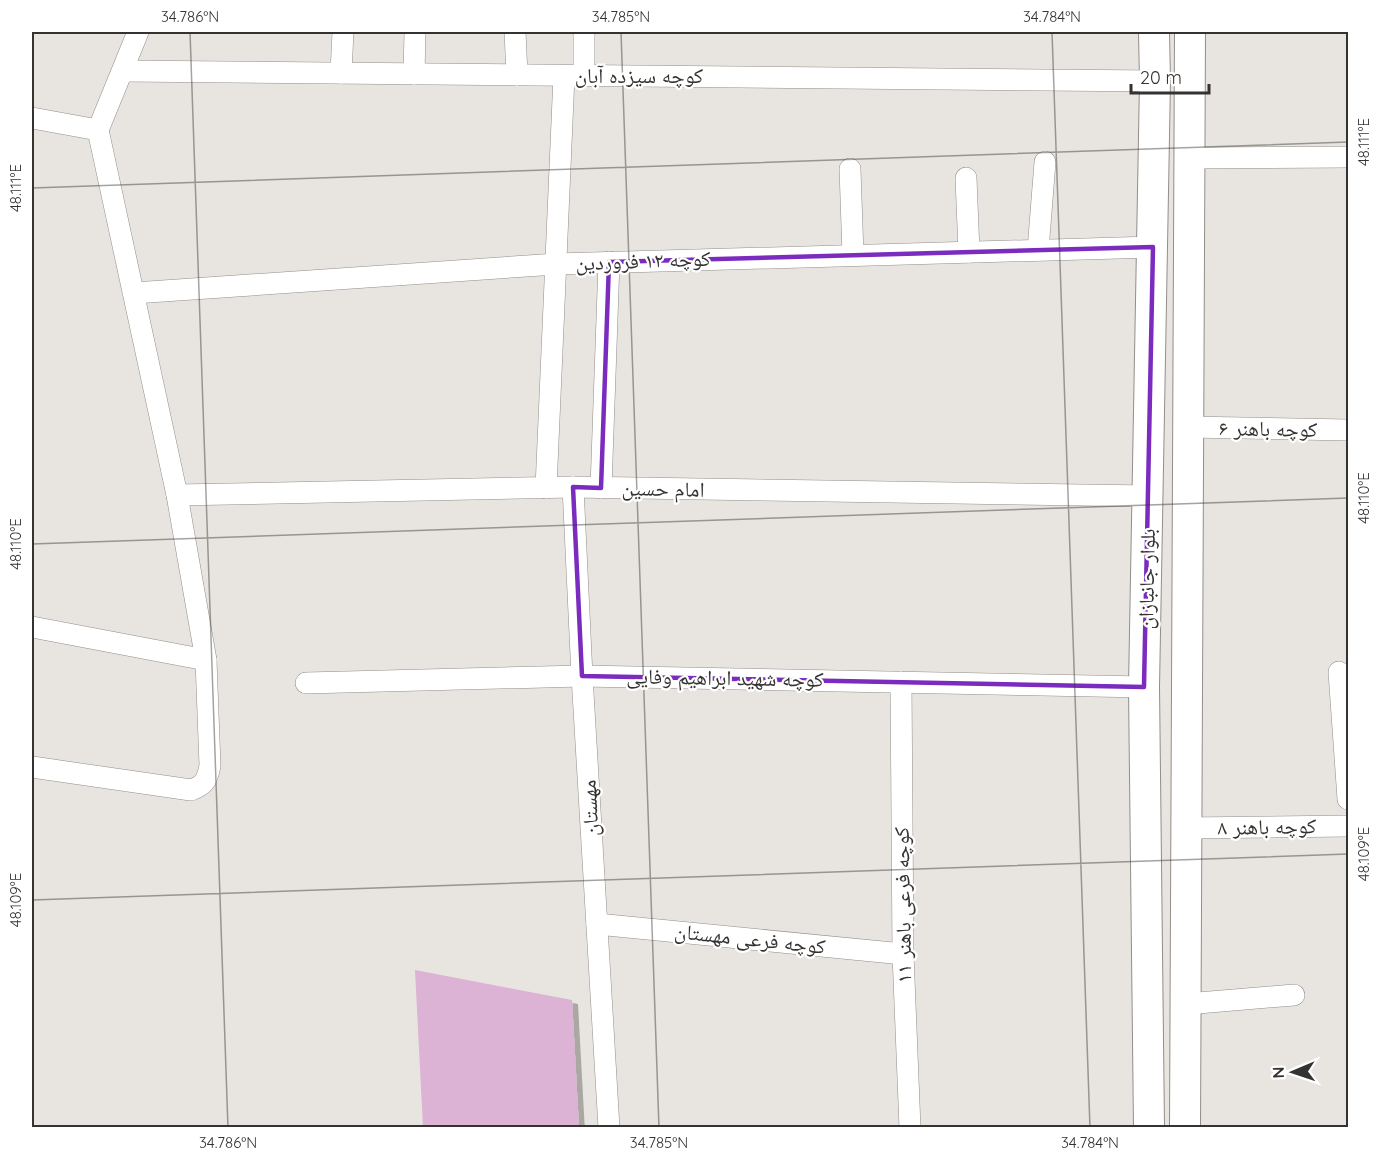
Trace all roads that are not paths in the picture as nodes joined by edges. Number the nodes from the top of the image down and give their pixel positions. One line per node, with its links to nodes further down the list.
1 (138, 32): 8 (street)
2 (343, 32): 9 (street)
3 (415, 32): 10 (street)
4 (515, 32): 11 (street)
5 (584, 32): 12 (street)
6 (1154, 32): 13 (main road, بلوار جانبازان)
7 (1190, 32): 17 (main road, بلوار جانبازان)
8 (123, 71): 9 (street, کوچه سیزده آبان); 15 (street)
9 (341, 73): 10 (street, کوچه سیزده آبان)
10 (414, 74): 11 (street, کوچه سیزده آبان)
11 (517, 75): 12 (street, کوچه سیزده آبان)
12 (574, 76): 13 (street, کوچه سیزده آبان); 26 (street)
13 (1155, 81): 21 (main road, بلوار جانبازان)
14 (32, 118): 15 (street)
15 (98, 130): 27 (street)
16 (1348, 157): 17 (street)
17 (1189, 158): 28 (main road, بلوار جانبازان)
18 (1045, 162): 22 (street)
19 (850, 169): 24 (street)
20 (966, 178): 23 (street)
21 (1153, 247): 22 (street, کوچه ۱۲ فروردین); 34 (main road, بلوار جانبازان)
22 (1038, 250): 23 (street, کوچه ۱۲ فروردین)
23 (969, 252): 24 (street, کوچه ۱۲ فروردین)
24 (853, 255): 25 (street, کوچه ۱۲ فروردین)
25 (609, 262): 26 (street, کوچه ۱۲ فروردین); 32 (street)
26 (556, 264): 27 (street, کوچه ۱۲ فروردین); 30 (street)
27 (134, 293): 33 (street)
28 (1187, 427): 29 (street, کوچه باهنر ۶); 45 (main road, بلوار جانبازان)
29 (1348, 430)
30 (546, 488): 31 (street, امام حسین); 33 (street, امام حسین)
31 (573, 488): 32 (street, امام حسین); 38 (street, مهستان)
32 (601, 488): 34 (street, امام حسین)
33 (177, 495): 36 (street)
34 (1149, 496): 41 (main road, بلوار جانبازان)
35 (32, 627): 36 (street)
36 (207, 660): 42 (street)
37 (1340, 672): 43 (street)
38 (582, 676): 39 (street, کوچه شهید ابراهیم وفایی); 40 (street, کوچه شهید ابراهیم وفایی); 46 (street, مهستان)
39 (306, 682)
40 (901, 682): 41 (street, کوچه شهید ابراهیم وفایی); 47 (street, کوچه فرعی باهنر ۱۱)
41 (1144, 687): 52 (main road, بلوار جانبازان)
42 (32, 767)
43 (1348, 799)
44 (1348, 826): 45 (street, کوچه باهنر ۸)
45 (1186, 828): 49 (main road, بلوار جانبازان)
46 (597, 924): 47 (street, کوچه فرعی مهستان); 50 (street, مهستان)
47 (903, 954): 51 (street, کوچه فرعی باهنر ۱۱)
48 (1294, 995): 49 (street)
49 (1185, 1004): 53 (main road, بلوار جانبازان)
50 (609, 1128)
51 (910, 1128)
52 (1149, 1128)
53 (1185, 1128)

